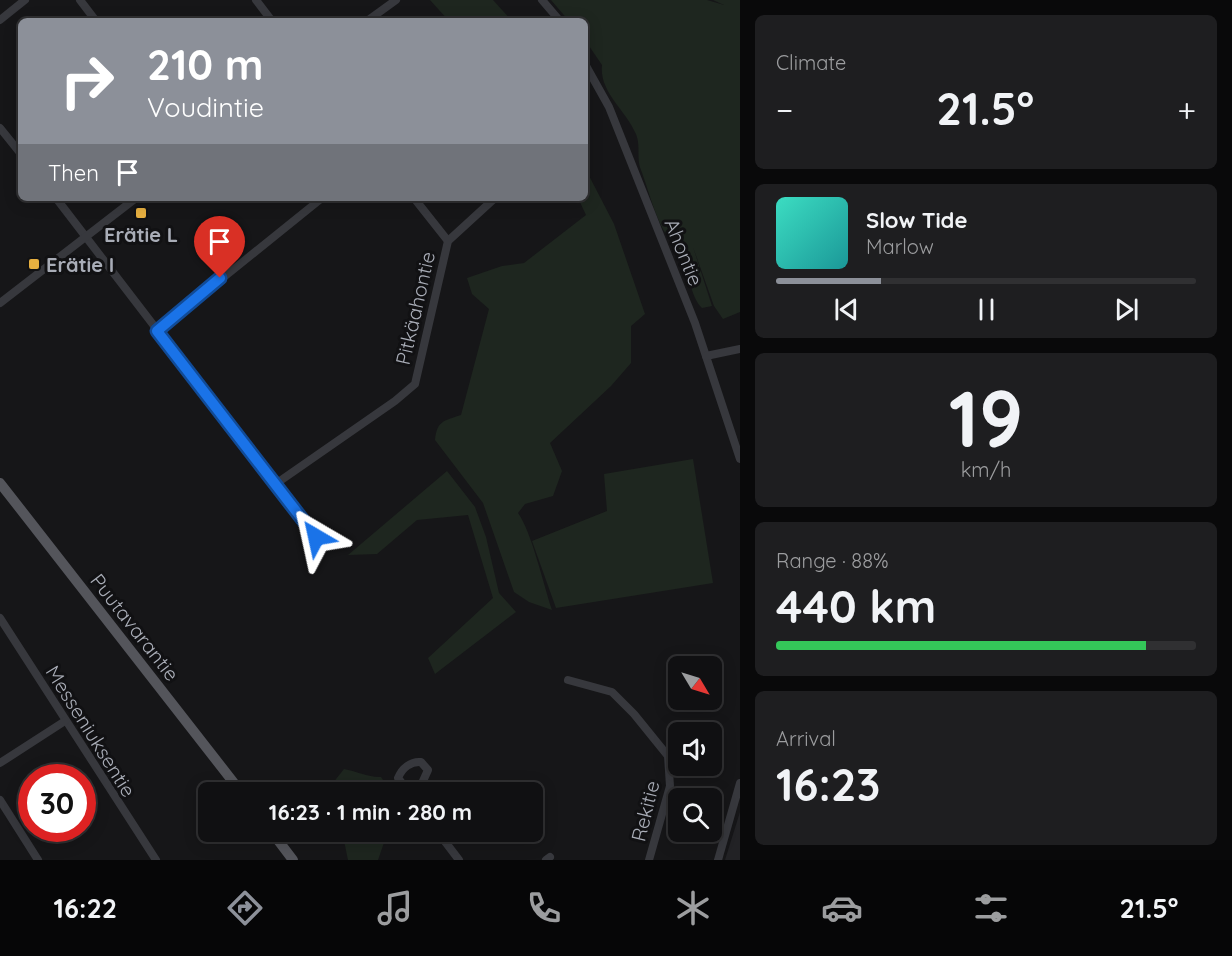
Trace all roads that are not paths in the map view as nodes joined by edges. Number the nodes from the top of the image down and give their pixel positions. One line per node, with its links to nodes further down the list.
1 (25, 0): 10 (street)
2 (80, 0): 6 (street)
3 (256, 0): 7 (street)
4 (396, 0): 8 (street)
5 (542, 0): 9 (street)
6 (94, 18)
7 (270, 18)
8 (371, 18)
9 (557, 18)
10 (0, 20)
11 (588, 68): 24 (street, Ahontie)
12 (0, 128): 13 (street)
13 (18, 150)
14 (58, 201): 19 (street)
15 (132, 201): 19 (street)
16 (318, 201): 22 (street)
17 (416, 201): 20 (street)
18 (492, 201): 20 (street, Pitkäahontie)
19 (87, 236): 21 (street); 22 (street)
20 (448, 241): 27 (street, Pitkäahontie)
21 (0, 303)
22 (157, 331): 27 (street)
23 (740, 349): 24 (street)
24 (706, 356): 25 (street, Ahontie)
25 (740, 459)
26 (0, 483): 35 (main road, Puutavarantie)
27 (277, 483): 28 (street)
28 (316, 537)
29 (0, 618): 31 (street, Messeniuksentie)
30 (568, 680): 32 (street, Rekitie)
31 (65, 721): 33 (street); 42 (street, Messeniuksentie)
32 (668, 756)
33 (0, 763)
34 (669, 776): 46 (street, Rekitie)
35 (233, 782)
36 (401, 782): 37 (street)
37 (423, 782)
38 (740, 783): 47 (street)
39 (0, 800): 43 (street)
40 (279, 842): 44 (main road)
41 (445, 842): 45 (street)
42 (151, 859)
43 (38, 860)
44 (293, 860)
45 (459, 860)
46 (649, 860)
47 (718, 860)

